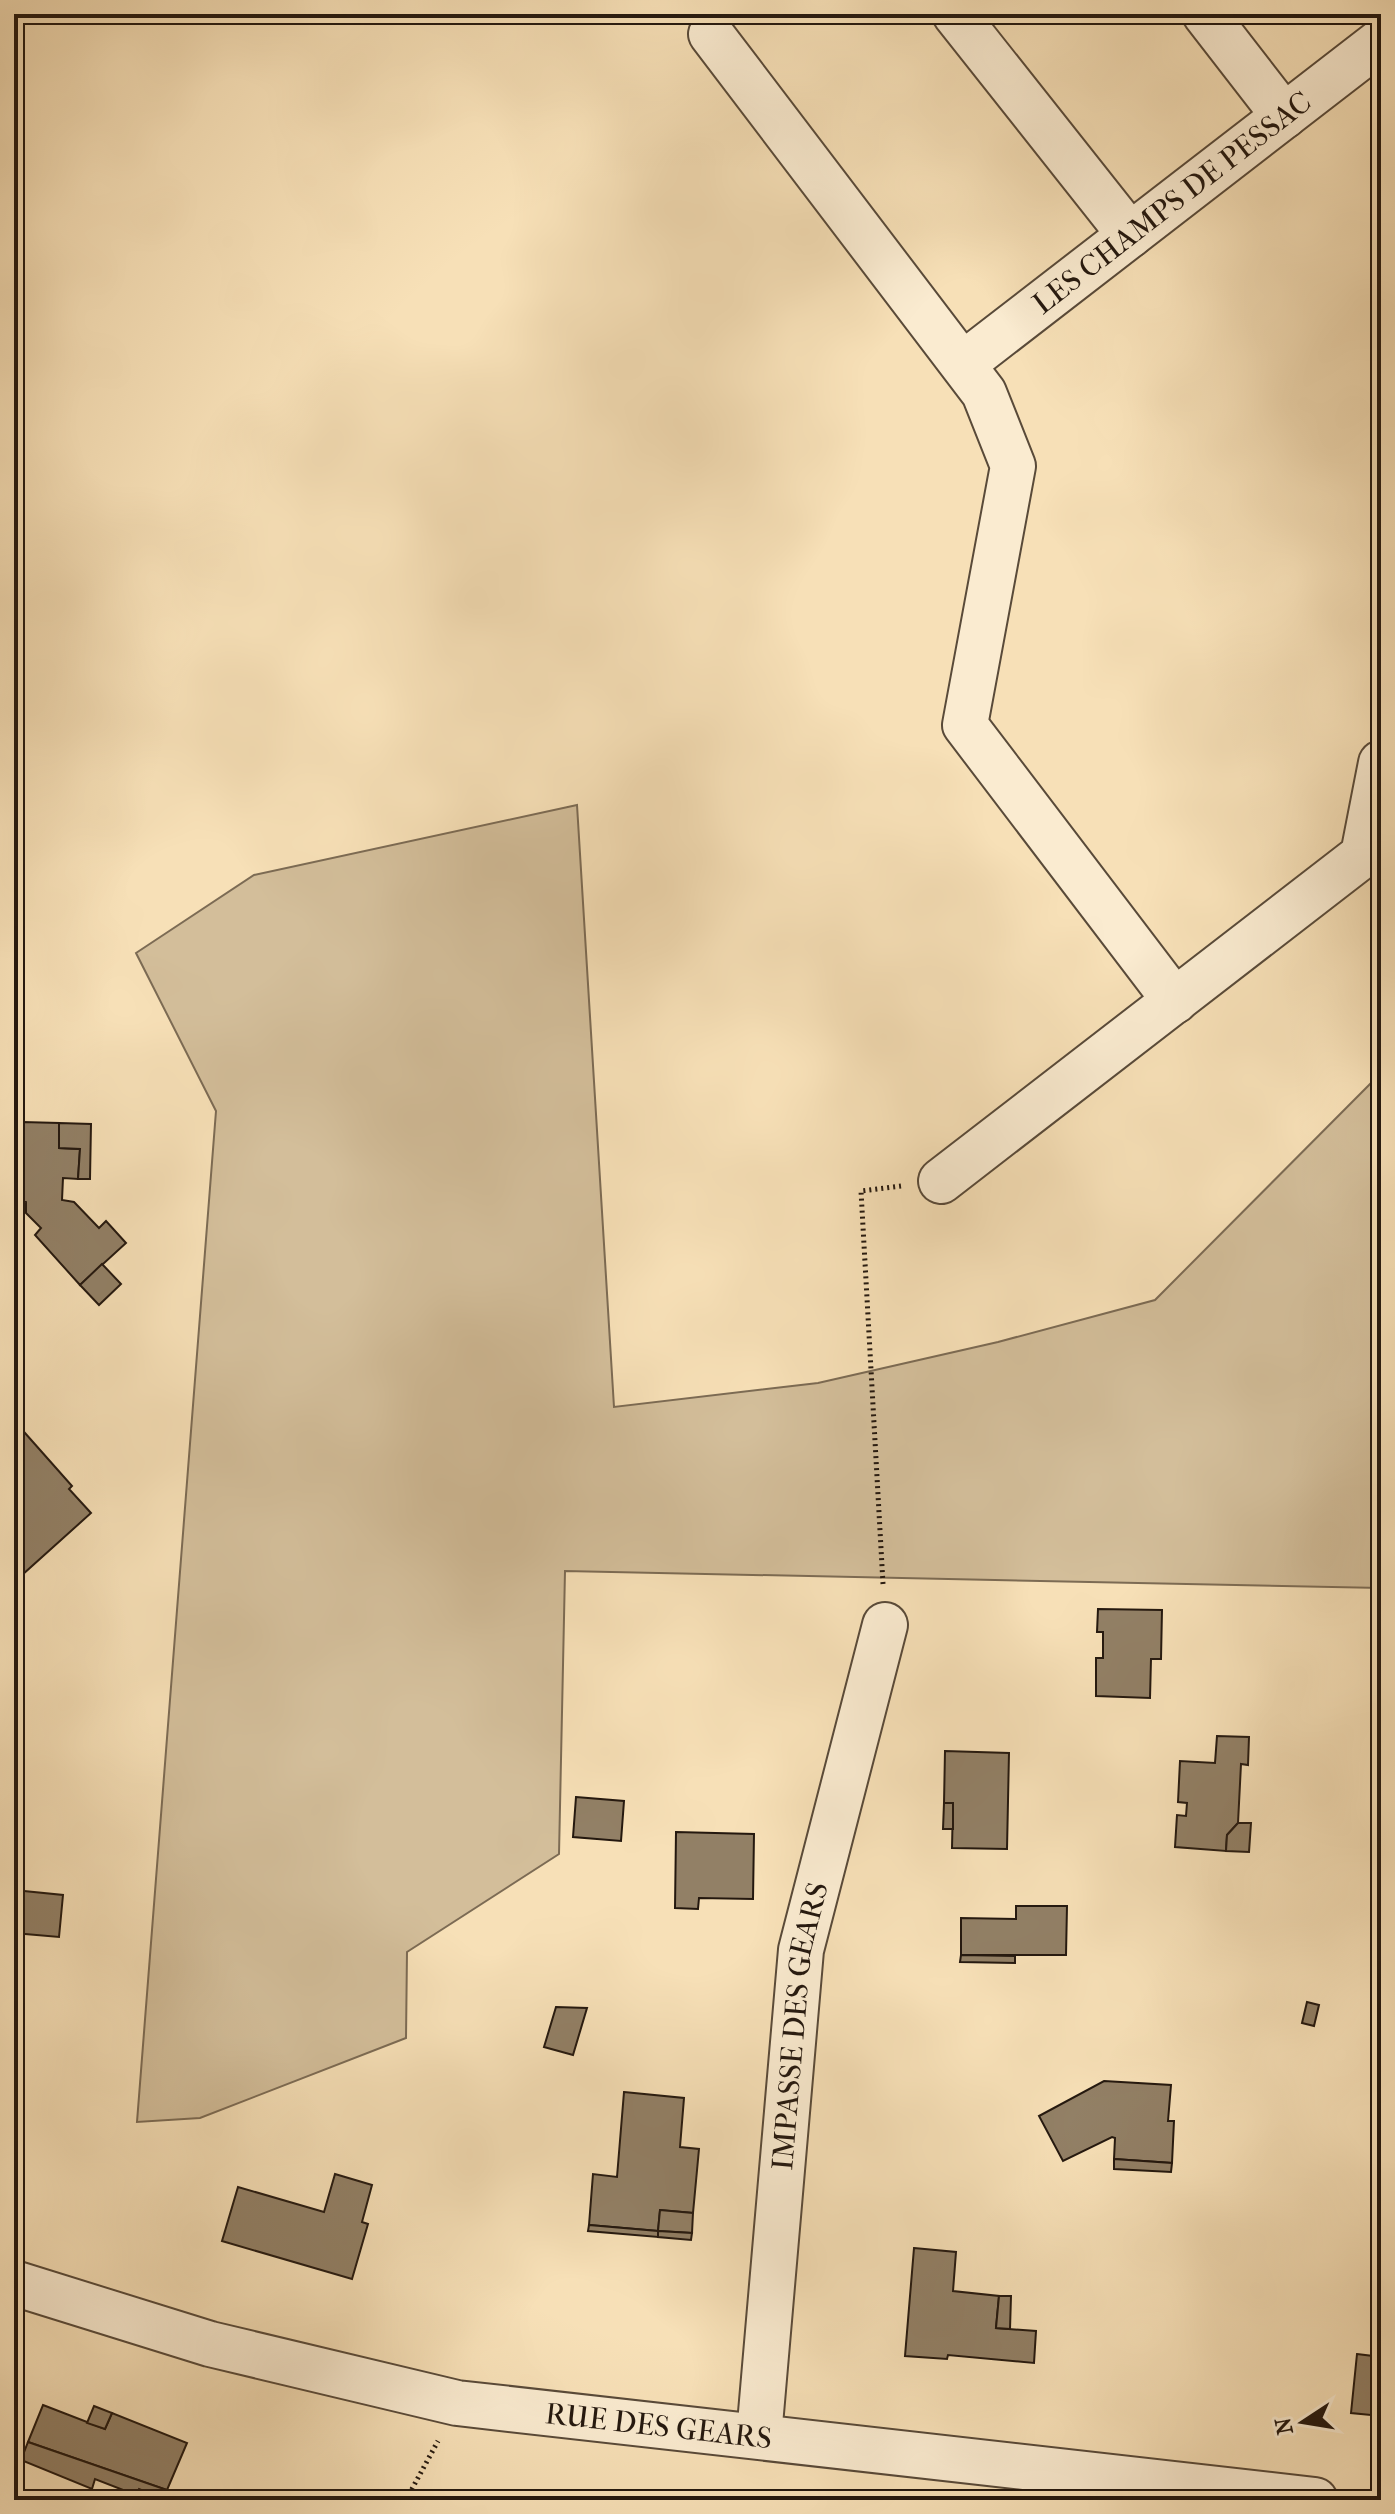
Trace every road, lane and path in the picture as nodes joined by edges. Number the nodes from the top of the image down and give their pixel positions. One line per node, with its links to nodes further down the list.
1 (955, 14): 6 (street)
2 (1205, 14): 5 (street)
3 (711, 34): 7 (street)
4 (1381, 41): 5 (street, LES CHAMPS DE PESSAC)
5 (1284, 116): 6 (street, LES CHAMPS DE PESSAC)
6 (1130, 235): 7 (street, LES CHAMPS DE PESSAC)
7 (963, 364): 9 (street)
8 (1381, 763): 9 (street)
9 (1175, 1001): 10 (street)
10 (941, 1181): 11 (path)
11 (885, 1625): 14 (street, IMPASSE DES GEARS)
12 (14, 2283): 13 (street, RUE DES GEARS)
13 (457, 2403): 14 (street, RUE DES GEARS); 15 (path)
14 (759, 2436): 16 (street, RUE DES GEARS)
15 (406, 2500)
16 (1315, 2500)

